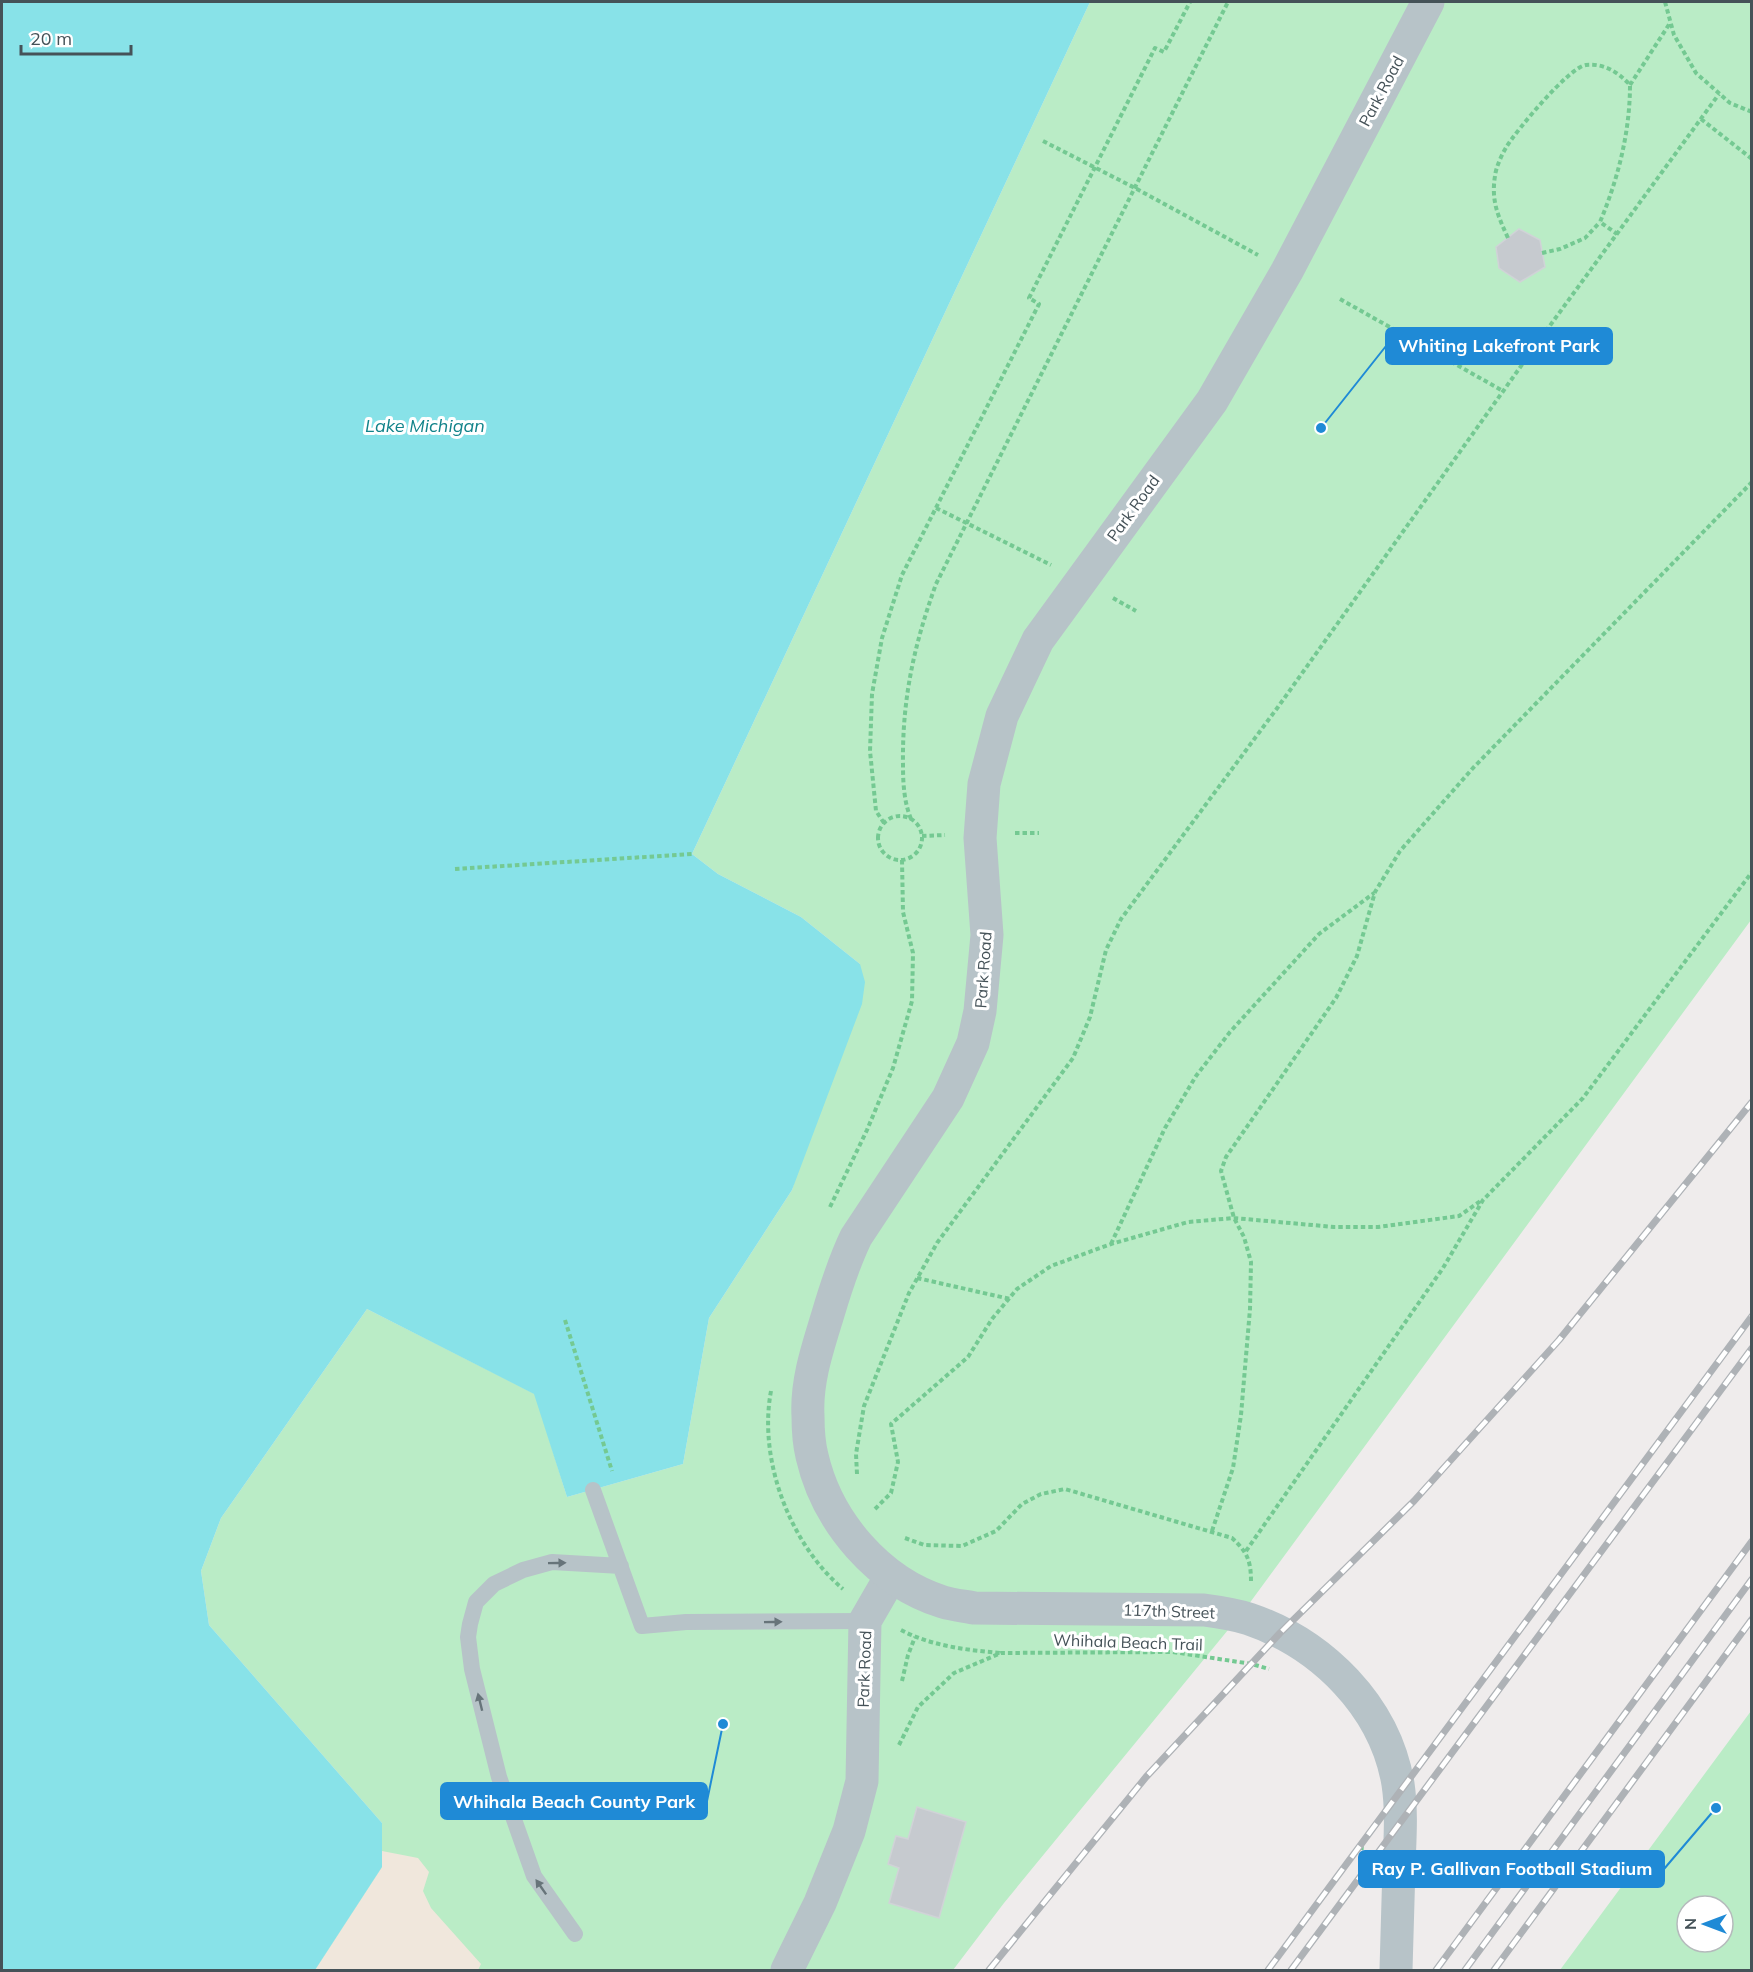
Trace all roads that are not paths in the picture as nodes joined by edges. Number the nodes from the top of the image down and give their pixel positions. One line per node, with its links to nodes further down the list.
1 (1428, 2): 4 (street, Park Road)
2 (593, 1490): 3 (lane)
3 (621, 1566): 5 (lane, one-way to 5); 6 (lane, one-way to 3)
4 (891, 1576): 5 (street, Park Road); 7 (street, 117th Street)
5 (865, 1621): 8 (street, Park Road)
6 (575, 1934)
7 (1397, 1936): 9 (lane); 10 (street, 117th Street)
8 (787, 1971)
9 (1382, 1971)
10 (1396, 1971)

